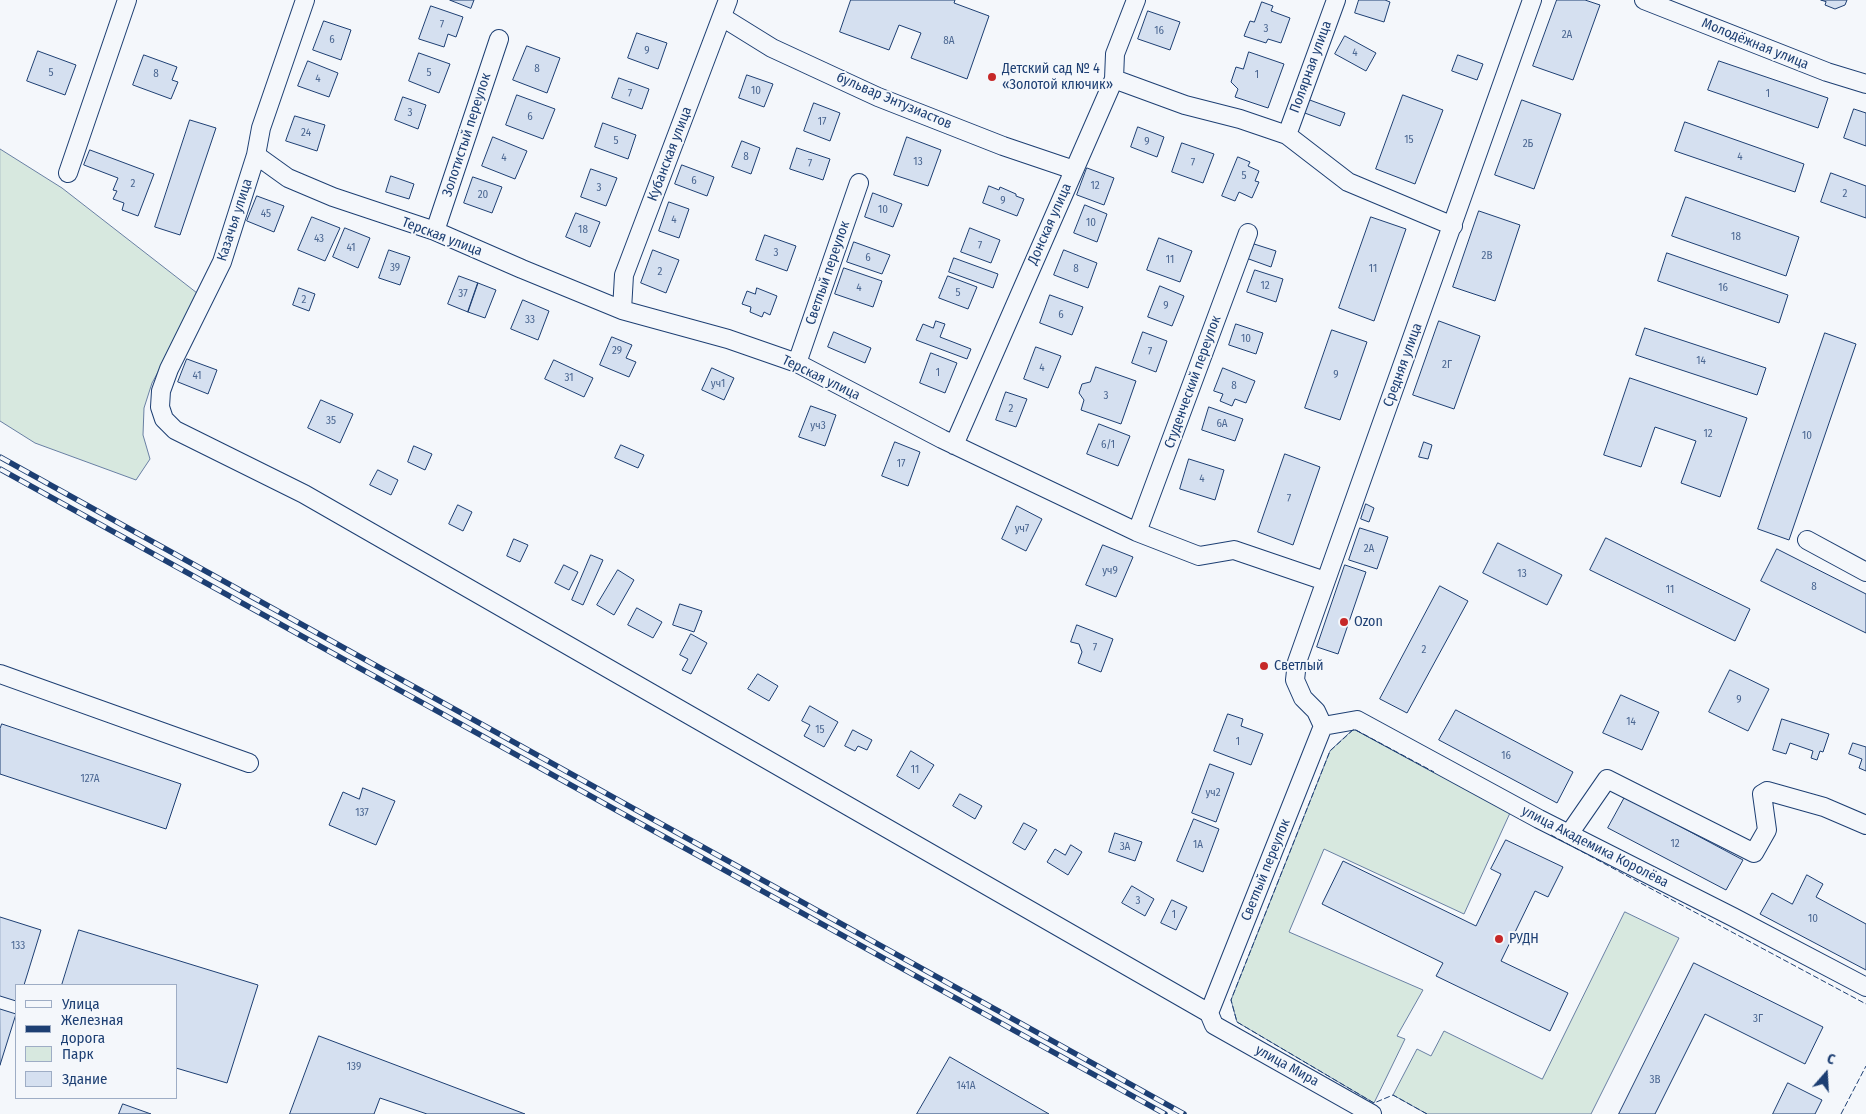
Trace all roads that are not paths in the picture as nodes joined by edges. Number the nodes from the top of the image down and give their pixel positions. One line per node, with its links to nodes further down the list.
1 (127, 0): 15 (street)
2 (305, 0): 13 (street, Казачья улица)
3 (728, 0): 8 (street, Кубанская улица)
4 (1136, 0): 10 (street, Донская улица)
5 (1336, 0): 12 (street, Полярная улица)
6 (1532, 0): 17 (street, Средняя улица)
7 (1644, 0): 11 (street, Молодёжная улица)
8 (722, 17): 14 (street, бульвар Энтузиастов); 20 (street, Кубанская улица)
9 (499, 39): 18 (street, Золотистый переулок)
10 (1114, 78): 12 (street); 14 (street, Донская улица)
11 (1866, 84)
12 (1287, 135): 17 (street)
13 (256, 155): 18 (street, Терская улица); 22 (street, Казачья улица)
14 (1074, 170): 23 (street, Донская улица)
15 (68, 173)
16 (859, 182): 21 (street, Светлый переулок)
17 (1453, 226): 27 (street, Средняя улица)
18 (436, 232): 20 (street, Терская улица)
19 (1248, 233): 24 (street, Студенческий переулок)
20 (622, 310): 21 (street, Терская улица)
21 (797, 363): 23 (street, Терская улица)
22 (175, 430): 34 (street, улица Мира)
23 (954, 445): 24 (street, Терская улица)
24 (1137, 532): 27 (street, Терская улица)
25 (1807, 540): 26 (street)
26 (1866, 572)
27 (1325, 581): 29 (street, Средняя улица)
28 (0, 674): 30 (street)
29 (1322, 726): 32 (street, улица Академика Королёва); 34 (street, Светлый переулок)
30 (249, 763)
31 (1866, 825): 32 (street)
32 (1568, 834): 33 (street, улица Академика Королёва)
33 (1866, 987)
34 (1209, 1013): 35 (street, улица Мира)
35 (1372, 1114)

